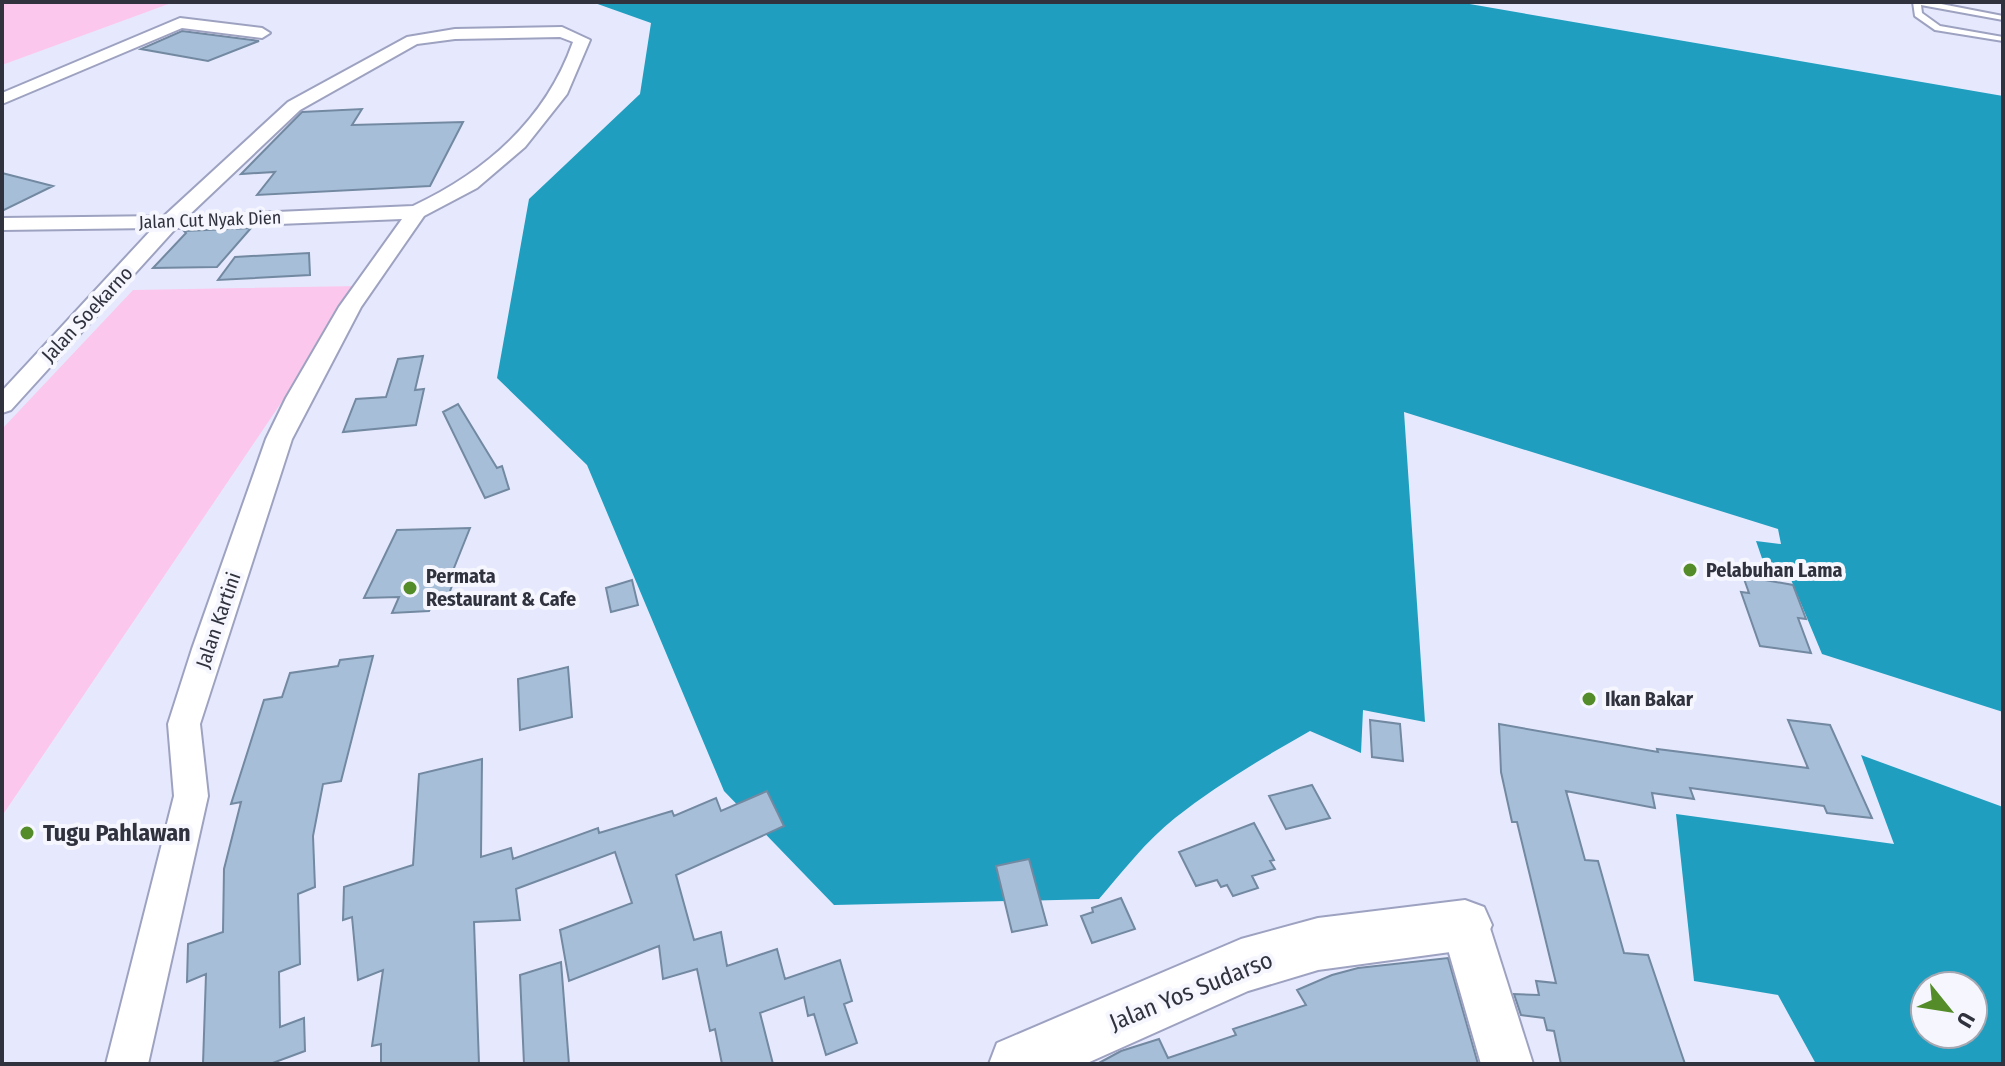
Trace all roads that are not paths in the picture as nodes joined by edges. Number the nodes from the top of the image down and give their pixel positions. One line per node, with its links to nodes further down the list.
1 (1918, 2): 2 (lane); 4 (lane)
2 (2003, 18)
3 (262, 33): 5 (street)
4 (2003, 39)
5 (2, 99)
6 (417, 212): 7 (street, Jalan Cut Nyak Dien); 7 (street, Jalan Soekarno); 11 (street, Jalan Kartini)
7 (170, 222): 8 (street, Jalan Cut Nyak Dien); 9 (street, Jalan Soekarno)
8 (2, 224)
9 (2, 405)
10 (1465, 925): 12 (main road, Jalan Yos Sudarso); 13 (street)
11 (127, 1064)
12 (1018, 1064)
13 (1507, 1064)

